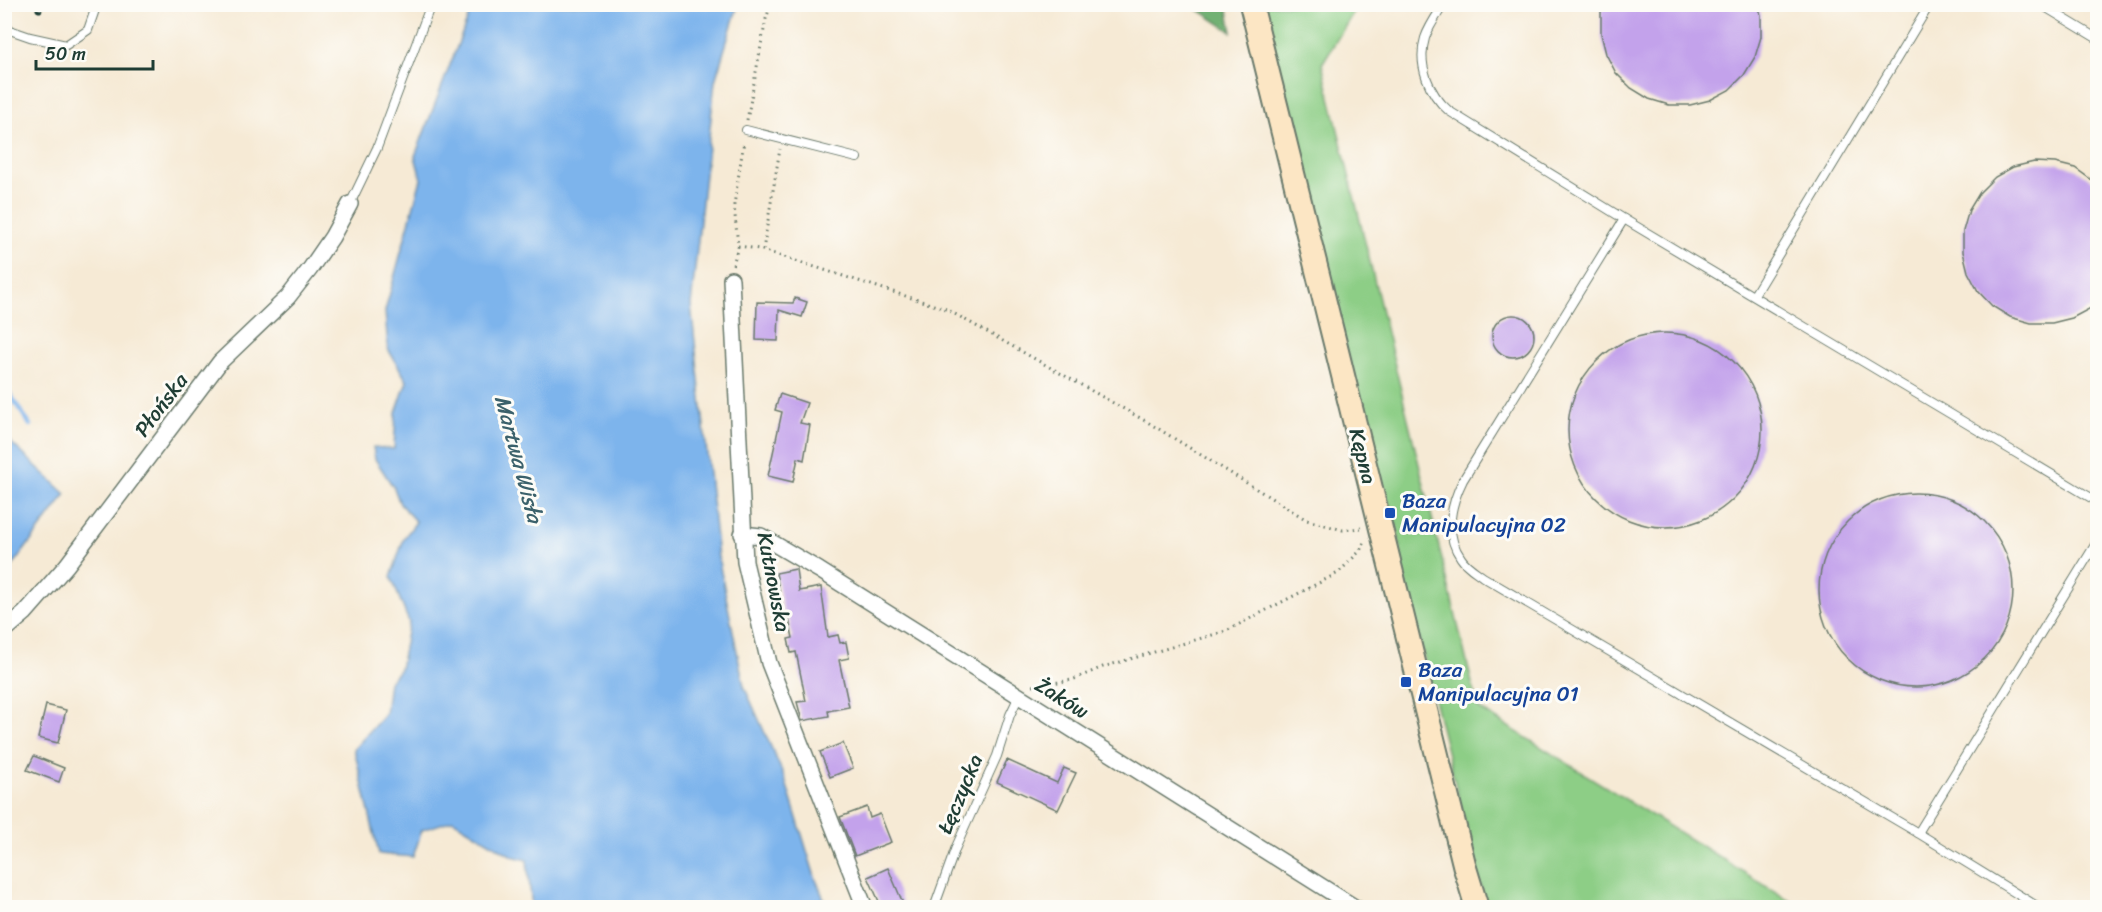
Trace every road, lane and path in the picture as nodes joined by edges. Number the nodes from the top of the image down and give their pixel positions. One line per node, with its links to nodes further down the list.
1 (97, 4): 7 (lane)
2 (431, 4): 12 (lane)
3 (1251, 4): 18 (street, Kępna)
4 (1444, 4): 13 (lane)
5 (1930, 4): 16 (lane)
6 (2040, 4): 8 (lane)
7 (4, 28)
8 (2097, 39)
9 (746, 130): 10 (lane)
10 (782, 139): 11 (lane); 14 (path)
11 (857, 158)
12 (350, 204): 21 (street, Płońska)
13 (1624, 219): 16 (lane); 23 (lane)
14 (763, 250): 15 (path); 18 (path)
15 (731, 279): 19 (street, Kutnowska)
16 (1754, 295): 17 (lane)
17 (2097, 501)
18 (1375, 526): 22 (path); 27 (street, Kępna)
19 (742, 534): 22 (street, Żaków); 24 (street, Kutnowska)
20 (2097, 540): 23 (lane)
21 (4, 631)
22 (1019, 696): 25 (lane, Łęczycka); 26 (street, Żaków)
23 (1918, 833): 28 (lane)
24 (865, 908)
25 (934, 908)
26 (1356, 908)
27 (1477, 908)
28 (2040, 908)

